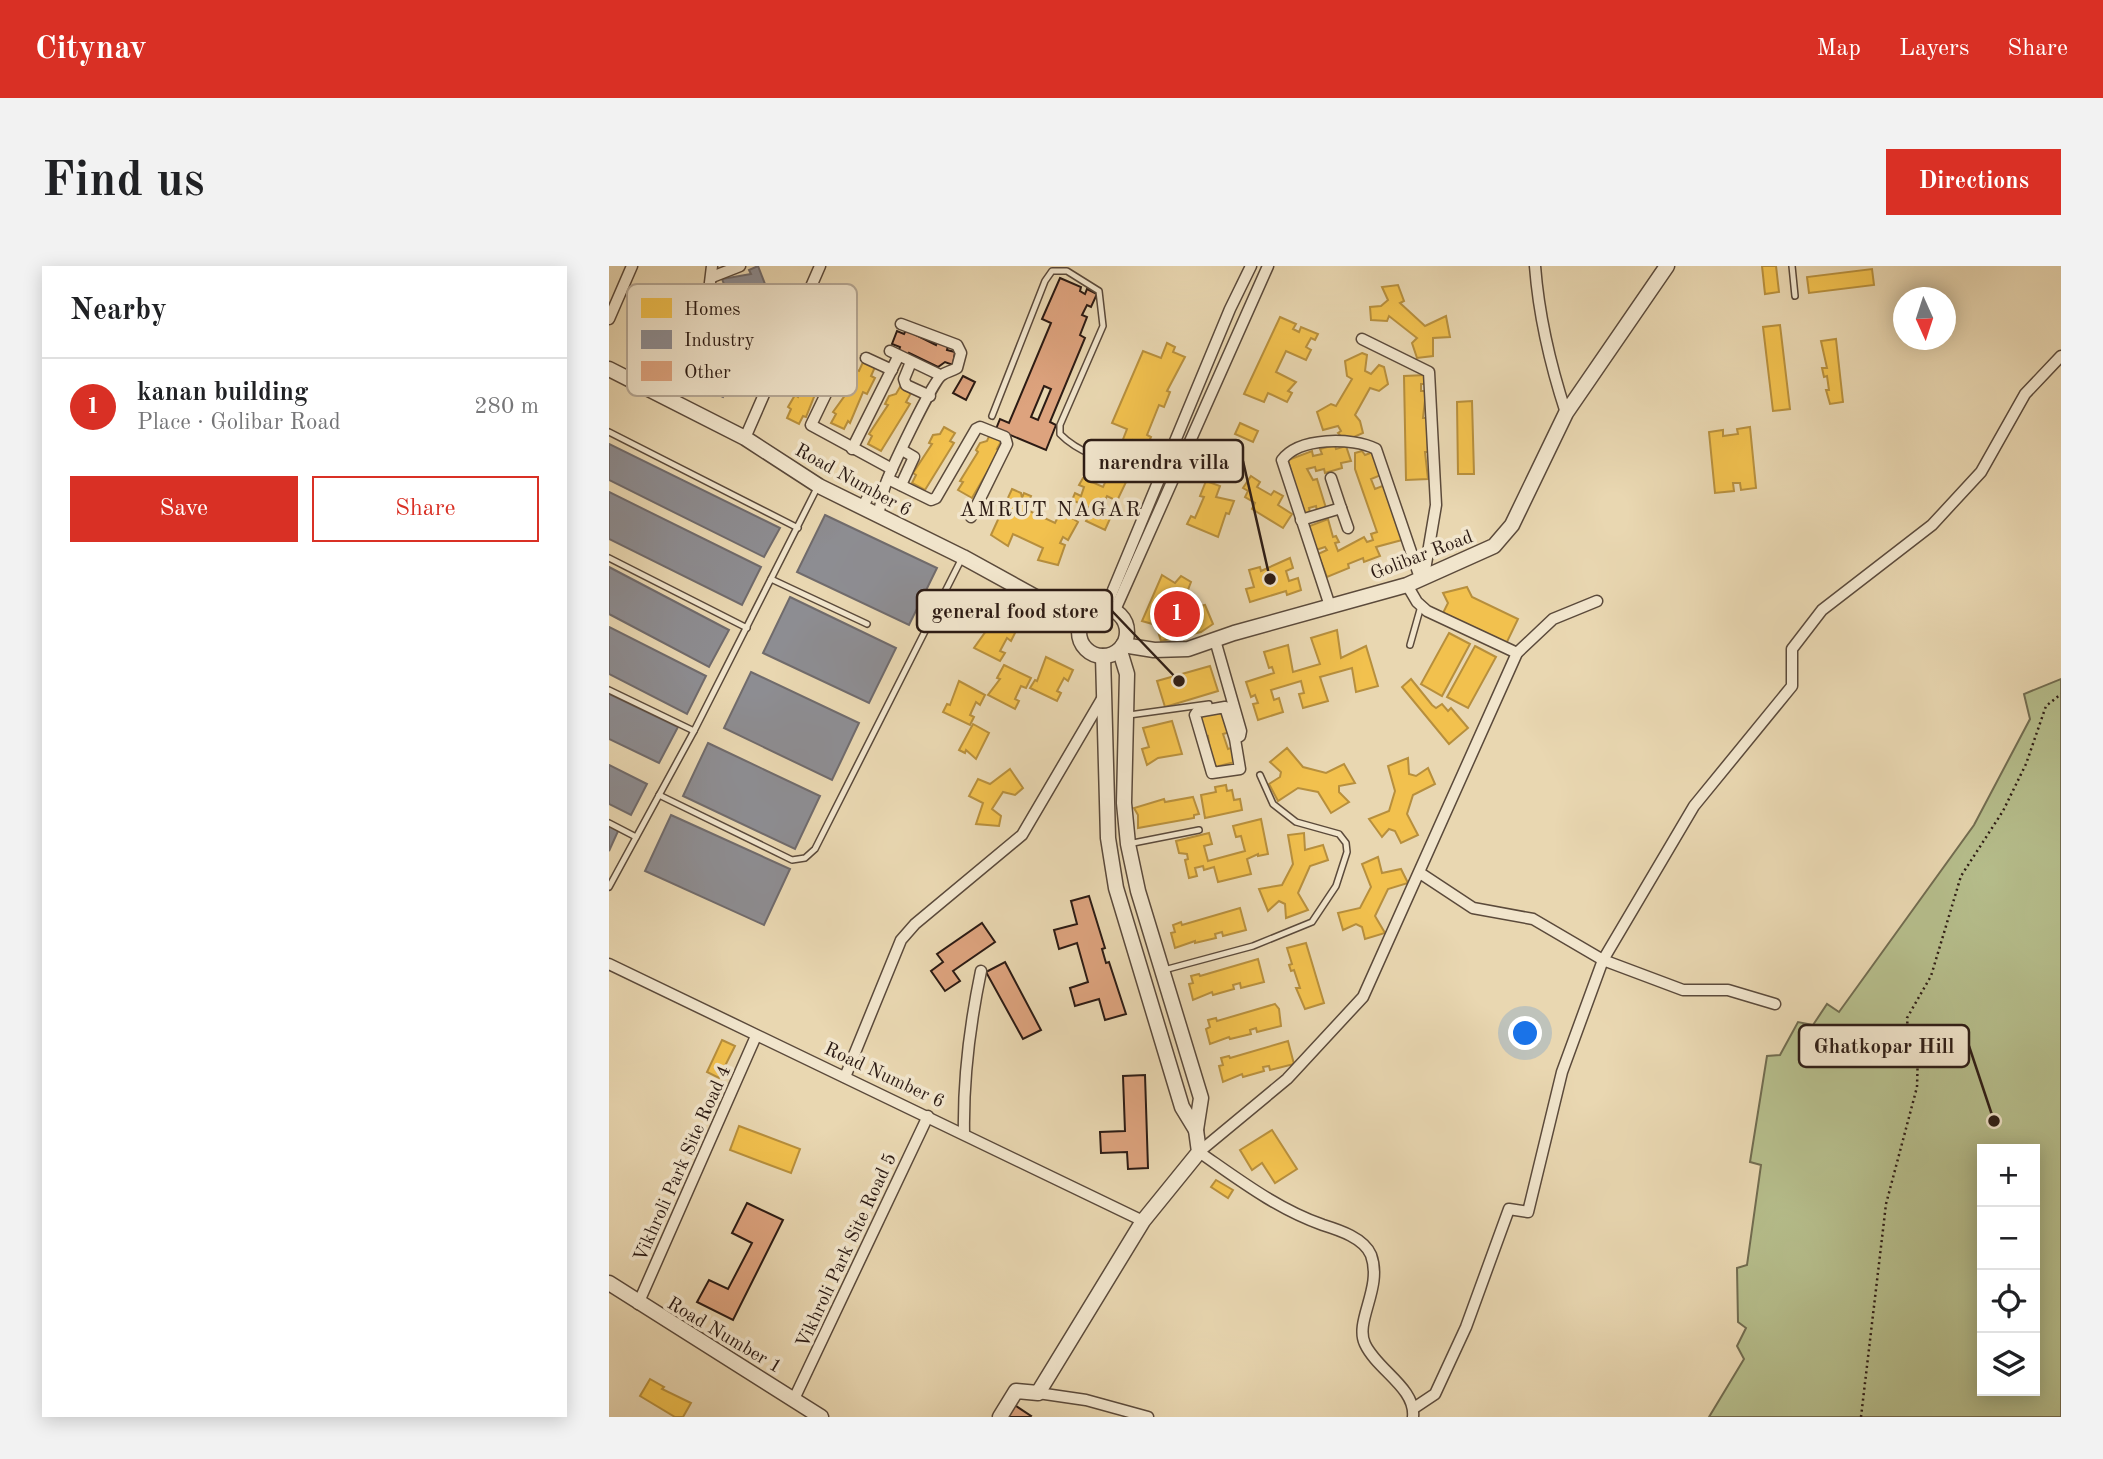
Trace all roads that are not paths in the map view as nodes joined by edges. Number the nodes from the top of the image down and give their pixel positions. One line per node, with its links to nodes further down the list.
1 (632, 266): 12 (street)
2 (740, 266): 9 (street)
3 (820, 266): 11 (street)
4 (1268, 266): 10 (street)
5 (1535, 266): 28 (street)
6 (1667, 266): 28 (street, Golibar Road)
7 (1792, 266): 13 (lane)
8 (1249, 270): 10 (street); 36 (street)
9 (712, 272)
10 (1261, 281): 36 (street)
11 (812, 284)
12 (613, 296): 14 (street)
13 (1795, 296)
14 (609, 319)
15 (901, 324): 22 (street)
16 (1362, 339): 50 (street)
17 (2061, 356): 79 (street)
18 (866, 358): 21 (street)
19 (911, 362): 21 (street); 22 (street); 27 (street)
20 (609, 369): 23 (street, Road Number 6)
21 (892, 370): 32 (street)
22 (940, 375): 27 (street)
23 (627, 378)
24 (662, 396): 31 (street, Road Number 6)
25 (763, 396): 31 (street)
26 (825, 396): 32 (street)
27 (930, 396): 33 (street)
28 (1566, 413): 50 (street, Golibar Road)
29 (992, 416): 36 (lane)
30 (609, 432): 45 (lane)
31 (745, 438): 38 (street, Road Number 6)
32 (852, 449): 34 (street)
33 (902, 450): 34 (street); 37 (street)
34 (890, 474): 37 (street); 39 (street)
35 (1331, 478): 41 (street)
36 (1165, 480): 54 (street)
37 (901, 485): 43 (street)
38 (818, 486): 40 (street, Road Number 6); 45 (lane)
39 (883, 492): 40 (street); 42 (street)
40 (863, 506): 42 (street, Road Number 6)
41 (1341, 508): 44 (street); 46 (street)
42 (877, 515): 47 (street, Road Number 6)
43 (971, 517)
44 (1301, 520): 50 (street); 52 (street)
45 (798, 528): 49 (lane)
46 (1347, 528)
47 (963, 557): 55 (street, Road Number 6); 71 (lane)
48 (609, 558): 57 (lane)
49 (771, 579): 56 (lane); 57 (lane)
50 (1417, 579): 52 (street, Golibar Road); 53 (street)
51 (1597, 601): 61 (street)
52 (1330, 606): 58 (street, Golibar Road)
53 (1421, 606): 59 (lane); 61 (street)
54 (1110, 609): 55 (street); 60 (street)
55 (1081, 622): 62 (street)
56 (867, 624)
57 (747, 628): 67 (lane)
58 (1215, 640): 60 (street, Golibar Road); 69 (street)
59 (1410, 645)
60 (1122, 648): 62 (street, Golibar Road); 66 (street)
61 (1517, 653): 77 (street)
62 (1103, 656): 64 (street)
63 (609, 690): 67 (lane)
64 (1103, 697): 68 (street); 88 (street)
65 (1209, 704): 66 (lane)
66 (1125, 724): 68 (street); 75 (street)
67 (694, 731): 71 (lane)
68 (1104, 733): 76 (street)
69 (1235, 739): 69 (street)
70 (1260, 775): 81 (lane)
71 (659, 795): 74 (lane)
72 (609, 823): 74 (lane)
73 (1199, 831): 75 (lane)
74 (636, 836): 78 (lane)
75 (1128, 844): 76 (street); 81 (street)
76 (1109, 846): 83 (street)
77 (1420, 873): 79 (street); 92 (street)
78 (609, 887)
79 (1603, 960): 84 (street); 98 (street)
80 (609, 964): 85 (street, Road Number 6)
81 (1162, 970): 83 (street); 86 (street)
82 (981, 971): 91 (street)
83 (1143, 976): 87 (street)
84 (1775, 1004)
85 (756, 1036): 88 (street, Road Number 6); 95 (street, Vikhroli Park Site Road 4)
86 (1187, 1050): 87 (street); 90 (street)
87 (1165, 1055): 90 (street)
88 (845, 1077): 89 (street, Road Number 6)
89 (928, 1116): 91 (street, Road Number 6); 97 (street, Vikhroli Park Site Road 5)
90 (1196, 1130): 92 (street)
91 (964, 1133): 93 (street, Road Number 6)
92 (1199, 1152): 93 (street); 98 (street)
93 (1143, 1221): 96 (street)
94 (609, 1283): 95 (street, Road Number 1)
95 (638, 1304): 97 (street, Road Number 1)
96 (1038, 1393): 100 (street); 101 (street)
97 (794, 1399): 99 (street, Road Number 1)
98 (1413, 1413)
99 (821, 1417)
100 (1000, 1417)
101 (1148, 1417)

